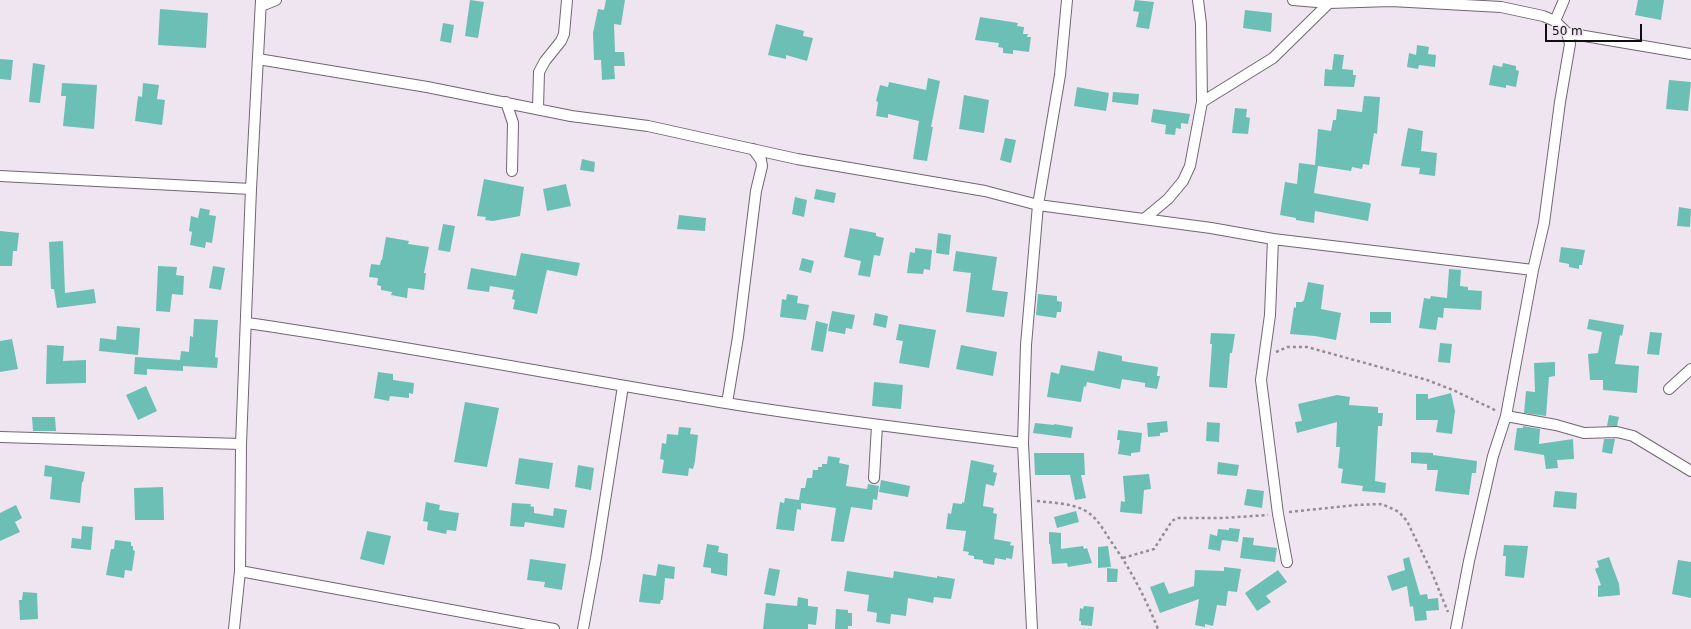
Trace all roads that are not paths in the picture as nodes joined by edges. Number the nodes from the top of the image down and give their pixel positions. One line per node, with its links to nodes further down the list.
1 (276, 0): 7 (street)
2 (567, 0): 15 (street)
3 (1067, 0): 20 (street)
4 (1198, 0): 14 (street)
5 (1294, 0): 8 (street)
6 (1564, 0): 9 (street)
7 (261, 3): 12 (street)
8 (1329, 3): 9 (street); 14 (street)
9 (1555, 21): 10 (street)
10 (1567, 33): 11 (street); 23 (street)
11 (1691, 54)
12 (258, 59): 13 (street); 19 (street)
13 (506, 102): 15 (street); 17 (street)
14 (1202, 102): 21 (street)
15 (538, 108): 16 (street)
16 (753, 149): 20 (street); 28 (street)
17 (512, 171)
18 (0, 176): 19 (street)
19 (251, 189): 24 (street)
20 (1038, 205): 21 (street); 32 (street)
21 (1144, 219): 22 (street)
22 (1272, 239): 23 (street); 36 (street)
23 (1533, 270): 29 (street)
24 (247, 323): 26 (street); 33 (street)
25 (1691, 368): 27 (street)
26 (623, 386): 28 (street); 40 (street)
27 (1669, 389)
28 (727, 403): 30 (street)
29 (1506, 416): 34 (street); 42 (street)
30 (877, 425): 32 (street); 35 (street)
31 (0, 437): 33 (street)
32 (1023, 443): 41 (street)
33 (241, 444): 37 (street)
34 (1691, 472)
35 (874, 478)
36 (1287, 562)
37 (240, 571): 38 (street); 39 (street)
38 (234, 629)
39 (554, 629)
40 (582, 629)
41 (1032, 629)
42 (1456, 629)

